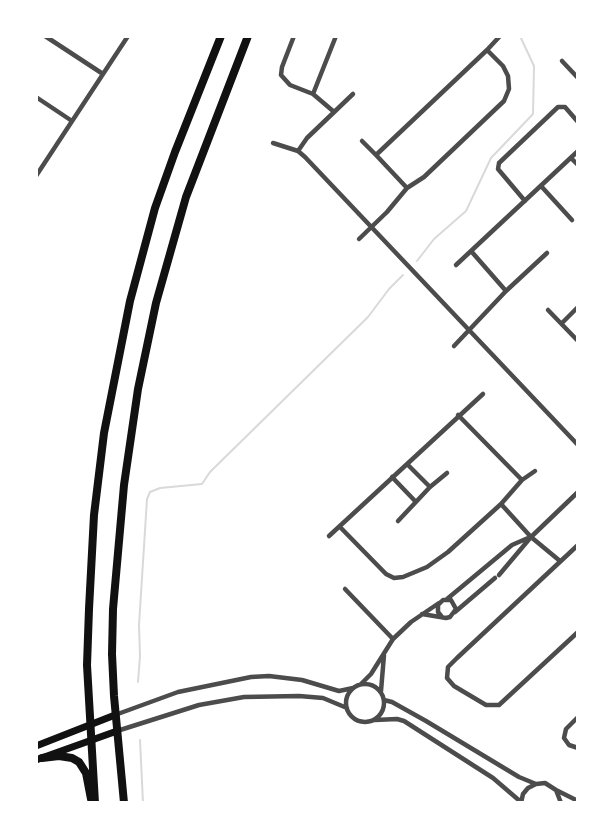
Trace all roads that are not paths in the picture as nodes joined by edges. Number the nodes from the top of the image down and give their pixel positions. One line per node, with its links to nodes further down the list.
1 (45, 36): 10 (street)
2 (128, 36): 10 (street)
3 (221, 36): 79 (main road)
4 (248, 36): 76 (main road)
5 (294, 36): 12 (street)
6 (336, 36): 12 (street)
7 (500, 36): 8 (street)
8 (487, 50): 22 (street); 29 (street)
9 (562, 61): 11 (street)
10 (103, 74): 17 (street)
11 (578, 78)
12 (313, 94): 15 (street)
13 (353, 94): 15 (street)
14 (36, 97): 17 (street)
15 (333, 111): 20 (street)
16 (577, 119): 30 (street)
17 (72, 121): 26 (street)
18 (362, 141): 22 (street)
19 (273, 143): 20 (street)
20 (298, 151): 32 (street)
21 (578, 151): 23 (street)
22 (376, 155): 29 (street)
23 (571, 158): 25 (street); 28 (street)
24 (36, 164): 26 (street)
25 (578, 165)
26 (41, 167): 27 (street)
27 (36, 176)
28 (541, 186): 30 (street); 31 (street)
29 (407, 188): 32 (street)
30 (525, 201): 34 (street)
31 (572, 220)
32 (371, 226): 33 (street); 41 (street)
33 (359, 239)
34 (471, 251): 36 (street); 37 (street)
35 (547, 253): 37 (street)
36 (456, 265)
37 (506, 291): 41 (street)
38 (578, 307): 40 (street)
39 (548, 310): 40 (street)
40 (562, 323): 42 (street)
41 (469, 329): 43 (street); 46 (street)
42 (578, 341)
43 (454, 346)
44 (483, 394): 45 (street)
45 (458, 416): 47 (street); 51 (street)
46 (578, 445)
47 (407, 464): 50 (street); 52 (street)
48 (535, 471): 51 (street)
49 (447, 473): 52 (street)
50 (392, 477): 54 (street); 57 (street)
51 (522, 480): 55 (street)
52 (430, 487): 54 (street)
53 (578, 492): 59 (street)
54 (416, 501): 56 (street)
55 (501, 504): 57 (street); 59 (street)
56 (398, 521)
57 (340, 527): 58 (street)
58 (329, 536)
59 (531, 537): 61 (street); 63 (street); 65 (street)
60 (578, 545): 61 (street)
61 (560, 561): 68 (street)
62 (345, 589): 69 (street)
63 (447, 599): 64 (street); 65 (street)
64 (439, 603): 66 (street); 67 (street)
65 (455, 612): 67 (street)
66 (422, 614): 67 (street); 69 (street)
67 (442, 617)
68 (578, 632)
69 (393, 639): 70 (street)
70 (385, 652): 71 (street); 73 (street)
71 (361, 684): 72 (street); 73 (street)
72 (353, 688): 75 (street); 76 (street)
73 (381, 692): 74 (street)
74 (384, 700): 78 (street); 85 (street)
75 (347, 708): 78 (street); 80 (street)
76 (115, 714): 79 (main road); 80 (main road)
77 (578, 717): 83 (street)
78 (375, 720): 90 (street)
79 (90, 726): 81 (main road); 82 (main road)
80 (117, 731): 81 (main road); 89 (main road)
81 (91, 741): 84 (main road); 88 (main road)
82 (36, 746)
83 (578, 748)
84 (39, 759): 88 (main road)
85 (536, 784): 86 (street); 90 (street)
86 (556, 790): 87 (street); 91 (street)
87 (578, 801)
88 (94, 803)
89 (124, 803)
90 (521, 803)
91 (561, 803)

